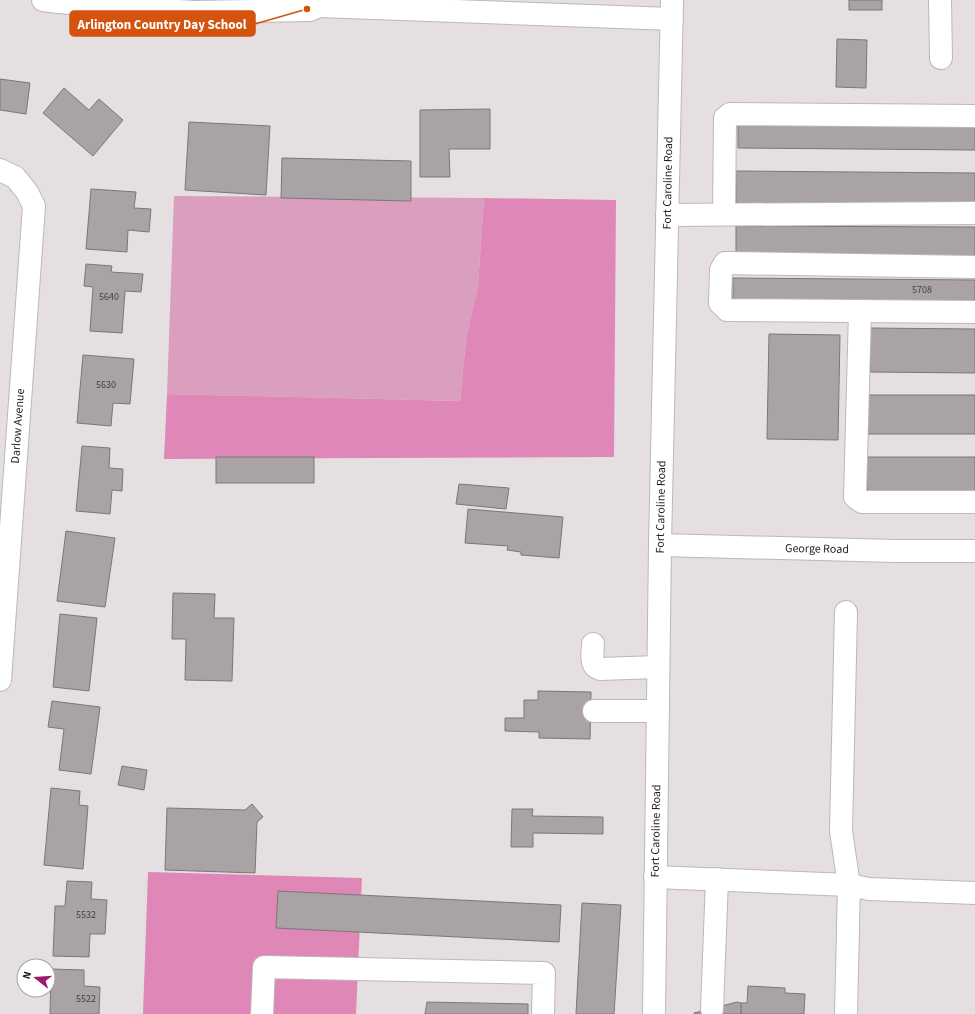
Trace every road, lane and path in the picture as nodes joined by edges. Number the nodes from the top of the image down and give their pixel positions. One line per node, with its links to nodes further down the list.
1 (43, 0): 4 (street)
2 (940, 0): 7 (street)
3 (316, 3): 4 (street); 5 (street)
4 (129, 4)
5 (369, 4): 6 (street)
6 (672, 10): 12 (street, Fort Caroline Road)
7 (941, 58)
8 (975, 116): 11 (street)
9 (7, 174): 22 (street, Darlow Avenue)
10 (975, 213): 11 (street)
11 (724, 214): 12 (street)
12 (667, 215): 17 (street, Fort Caroline Road)
13 (975, 267): 14 (street)
14 (860, 311): 15 (street); 16 (street)
15 (975, 312)
16 (975, 502)
17 (660, 545): 18 (street, George Road); 21 (street, Fort Caroline Road)
18 (975, 551)
19 (846, 612): 28 (street)
20 (593, 644): 21 (street)
21 (658, 667): 24 (street, Fort Caroline Road)
22 (0, 680)
23 (594, 711): 24 (street)
24 (658, 711): 25 (street, Fort Caroline Road)
25 (655, 877): 27 (street); 33 (street, Fort Caroline Road)
26 (975, 878): 28 (street)
27 (717, 880): 28 (street); 30 (street)
28 (849, 885): 29 (street); 34 (street)
29 (975, 893)
30 (712, 1009)
31 (262, 1014): 32 (street)
32 (543, 1014)
33 (654, 1014)
34 (846, 1014)

